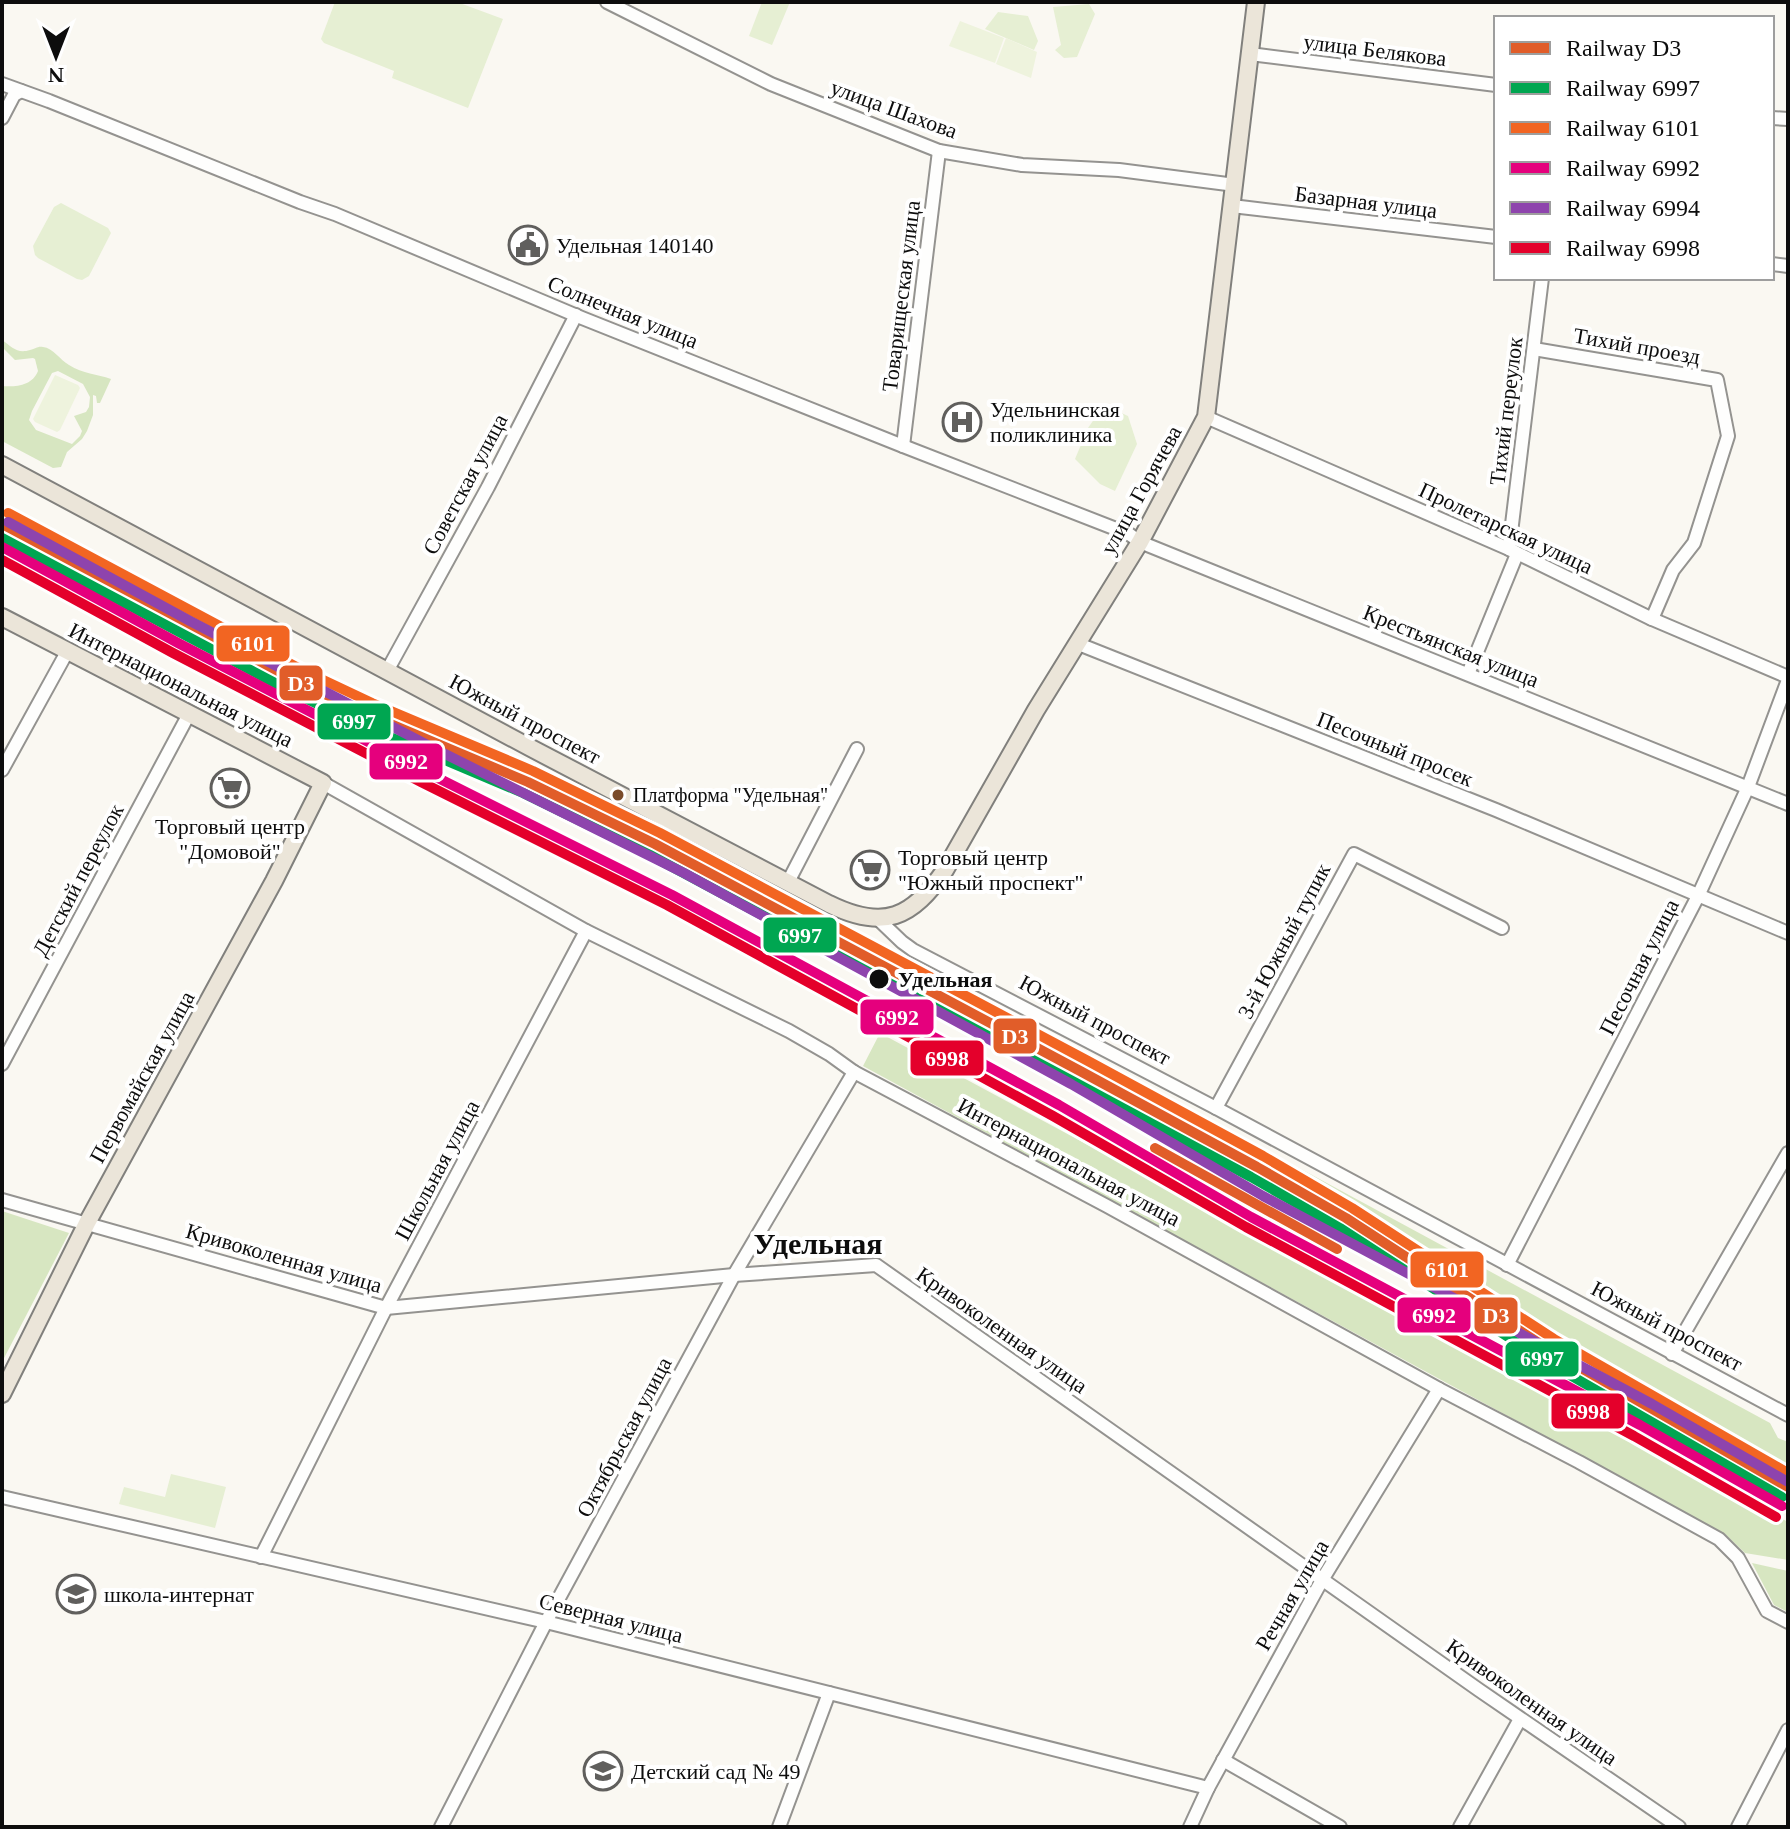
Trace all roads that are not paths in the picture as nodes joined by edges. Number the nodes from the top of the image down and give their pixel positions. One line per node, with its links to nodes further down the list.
1 (607, 2): 8 (street, улица Шахова)
2 (1256, 2): 3 (main road, улица Горячева)
3 (1250, 54): 5 (street, улица Белякова); 9 (main road, улица Горячева)
4 (2, 84): 6 (street, Солнечная улица)
5 (1494, 85)
6 (21, 91): 7 (street); 13 (street, Солнечная улица)
7 (2, 118)
8 (939, 151): 9 (street, улица Шахова); 16 (street, Товарищеская улица)
9 (1235, 185): 10 (main road, улица Горячева)
10 (1232, 206): 11 (street, Базарная улица); 15 (main road, улица Горячева)
11 (1494, 237)
12 (1542, 280): 14 (street, Тихий переулок)
13 (576, 315): 16 (street, Солнечная улица); 24 (street, Советская улица)
14 (1534, 349): 19 (street, Тихий переулок); 21 (street, Тихий проезд)
15 (1206, 417): 18 (main road, улица Горячева); 19 (street, Пролетарская улица)
16 (903, 446): 18 (street, Солнечная улица)
17 (2, 465): 24 (main road, Южный проспект)
18 (1140, 542): 22 (main road, улица Горячева); 25 (street, Крестьянская улица)
19 (1513, 552): 21 (street, Пролетарская улица); 25 (street, Тихий переулок)
20 (2, 617): 23 (main road, Интернациональная улица)
21 (1652, 619): 26 (street, Пролетарская улица)
22 (1076, 643): 34 (street, Песочный просек); 35 (main road, улица Горячева)
23 (67, 652): 27 (main road, Интернациональная улица); 29 (street)
24 (387, 671): 33 (main road, Южный проспект)
25 (1468, 674): 31 (street, Крестьянская улица)
26 (1788, 679): 31 (street, Песочная улица)
27 (189, 714): 30 (main road, Интернациональная улица); 39 (street, Детский переулок)
28 (857, 749): 33 (street)
29 (2, 770)
30 (323, 783): 37 (street, Интернациональная улица); 44 (main road, Первомайская улица)
31 (1748, 787): 32 (street, Крестьянская улица); 34 (street, Песочная улица)
32 (1788, 804)
33 (788, 882): 35 (main road, Южный проспект)
34 (1698, 896): 38 (street, Песочный просек); 45 (street, Песочная улица)
35 (878, 919): 41 (street, Южный проспект)
36 (1502, 928): 41 (street, 3-й Южный тупик)
37 (586, 931): 40 (street, Интернациональная улица); 47 (street, Школьная улица)
38 (1788, 933)
39 (2, 1064)
40 (854, 1072): 46 (street, Октябрьская улица); 49 (street, Интернациональная улица)
41 (1216, 1108): 45 (street, Южный проспект)
42 (1788, 1153): 48 (street)
43 (2, 1200): 44 (street, Кривоколенная улица)
44 (87, 1223): 47 (street, Кривоколенная улица); 50 (main road, Первомайская улица)
45 (1507, 1265): 48 (street, Южный проспект)
46 (734, 1275): 47 (street, Кривоколенная улица); 54 (street, Кривоколенная улица); 55 (street, Октябрьская улица)
47 (386, 1308): 53 (street, Школьная улица)
48 (1672, 1354): 51 (street, Южный проспект)
49 (1439, 1389): 54 (street, Речная улица); 56 (street, Интернациональная улица)
50 (2, 1394)
51 (1788, 1415)
52 (2, 1497): 53 (street, Северная улица)
53 (261, 1557): 55 (street, Северная улица)
54 (1322, 1580): 58 (street, Кривоколенная улица); 60 (street, Речная улица)
55 (546, 1622): 57 (street, Северная улица); 62 (street, Октябрьская улица)
56 (1788, 1622)
57 (829, 1693): 61 (street, Северная улица); 63 (street)
58 (1520, 1719): 66 (street); 67 (street, Кривоколенная улица)
59 (1788, 1730): 68 (street)
60 (1223, 1760): 61 (street, Речная улица); 65 (street)
61 (1208, 1788): 64 (street, Речная улица)
62 (441, 1827)
63 (779, 1827)
64 (1190, 1827)
65 (1340, 1827)
66 (1460, 1827)
67 (1679, 1827)
68 (1738, 1827)

